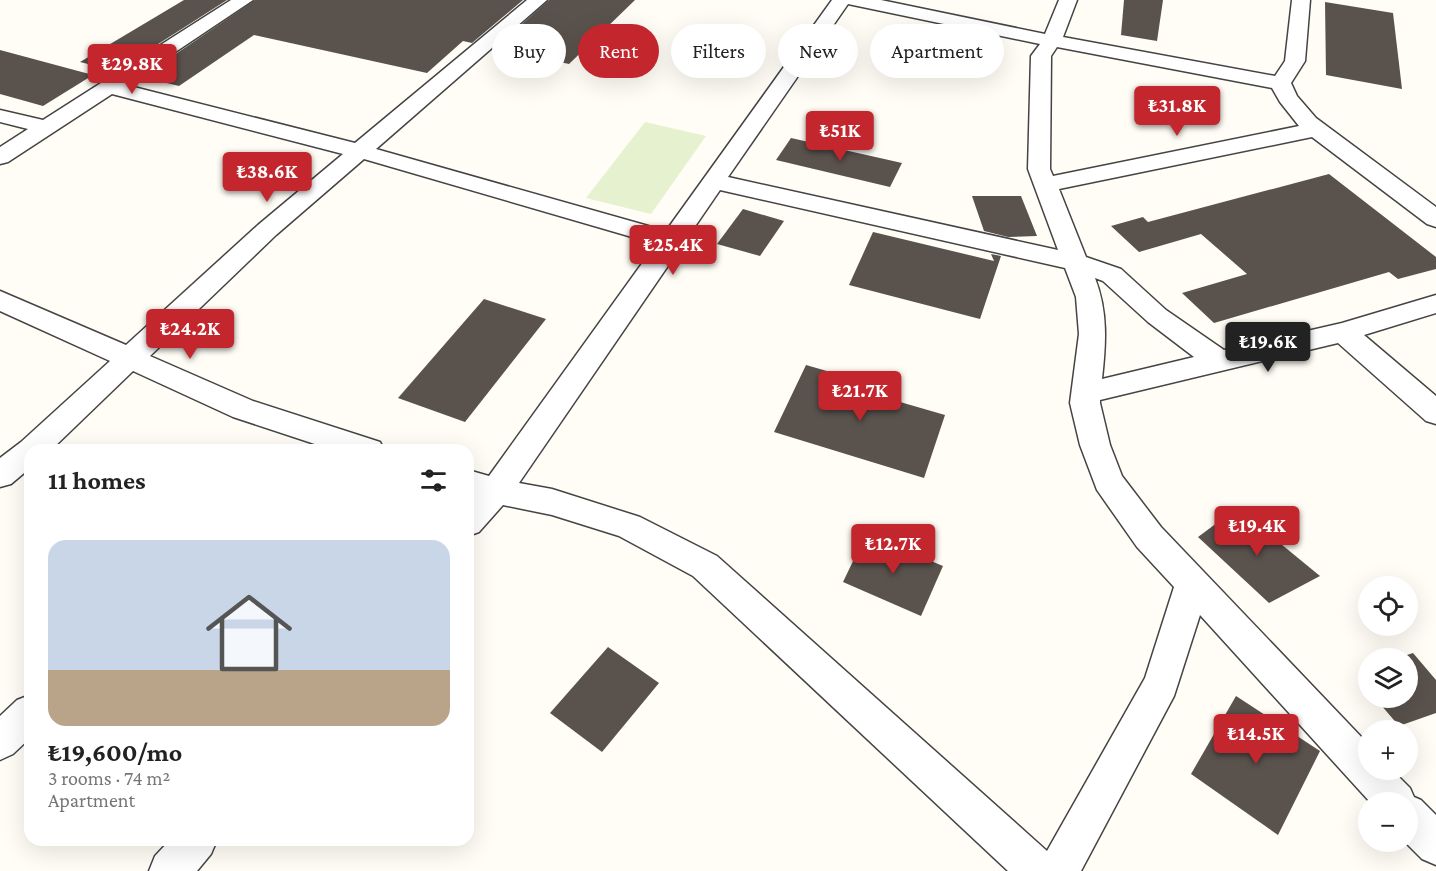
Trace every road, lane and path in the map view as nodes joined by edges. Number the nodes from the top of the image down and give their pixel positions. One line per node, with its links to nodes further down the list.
1 (244, 0): 9 (street)
2 (538, 0): 13 (street)
3 (841, 0): 15 (street)
4 (854, 0): 7 (street)
5 (1068, 0): 7 (street)
6 (1301, 0): 8 (street)
7 (1052, 41): 8 (street); 16 (street)
8 (1281, 83): 12 (street)
9 (109, 87): 11 (street); 13 (street)
10 (0, 116): 11 (street)
11 (47, 127): 14 (street)
12 (1317, 129): 16 (street); 17 (street)
13 (359, 151): 18 (street); 23 (street)
14 (0, 157)
15 (713, 181): 18 (street); 19 (street)
16 (1045, 185): 19 (street)
17 (1436, 219)
18 (671, 240): 31 (street)
19 (1074, 262): 24 (street); 25 (street)
20 (0, 300): 23 (street)
21 (1436, 304): 22 (street)
22 (1342, 332): 24 (street); 26 (street)
23 (130, 359): 27 (street); 28 (street)
24 (1219, 362): 25 (street)
25 (1086, 393): 33 (street)
26 (1436, 413)
27 (310, 442)
28 (39, 444)
29 (24, 456): 30 (street)
30 (0, 475)
31 (482, 486): 32 (street); 41 (street)
32 (474, 507)
33 (1192, 583): 36 (street); 42 (street)
34 (24, 719): 35 (street)
35 (0, 741)
36 (1387, 792)
37 (1418, 826): 38 (street)
38 (1436, 845)
39 (192, 846): 40 (street)
40 (170, 871)
41 (1038, 871)
42 (1059, 871)

